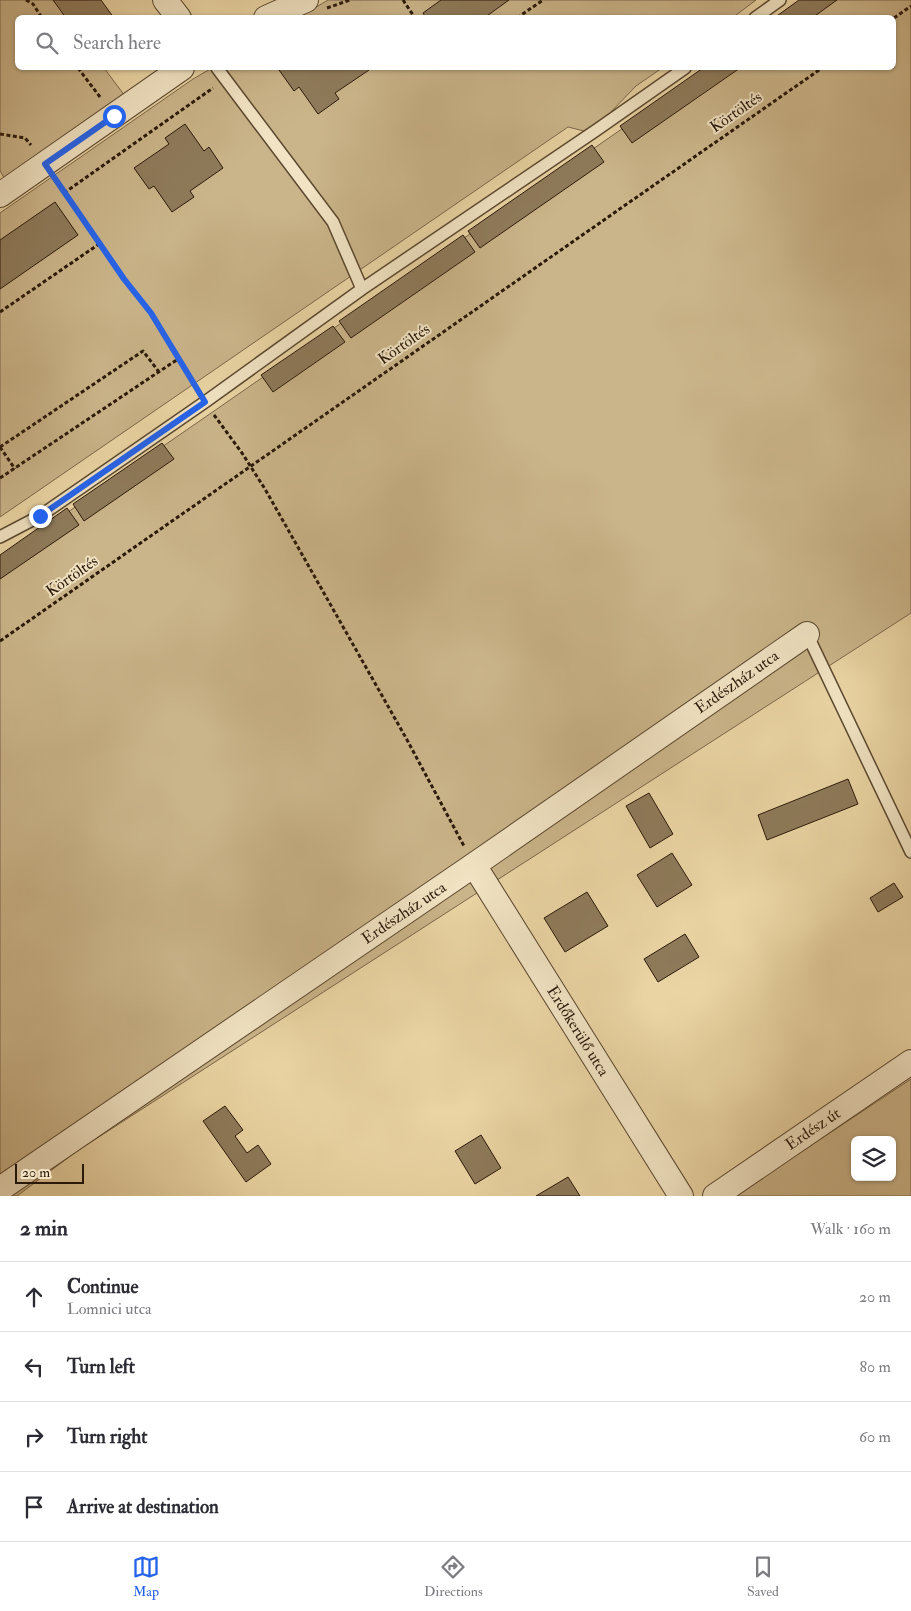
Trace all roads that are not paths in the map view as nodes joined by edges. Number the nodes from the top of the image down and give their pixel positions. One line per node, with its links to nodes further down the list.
1 (165, 0): 4 (street)
2 (306, 0): 5 (street)
3 (780, 0): 6 (lane)
4 (177, 15)
5 (273, 15)
6 (759, 15)
7 (179, 70): 10 (street)
8 (219, 70): 11 (lane)
9 (682, 70): 11 (lane)
10 (0, 195)
11 (362, 289): 12 (lane)
12 (0, 537)
13 (807, 634): 14 (lane); 15 (street, Erdészház utca)
14 (911, 852)
15 (474, 865): 17 (street, Erdészház utca); 18 (street, Erdőkerülő utca)
16 (911, 1062): 19 (street, Erdész út)
17 (0, 1189)
18 (681, 1196)
19 (715, 1196)

